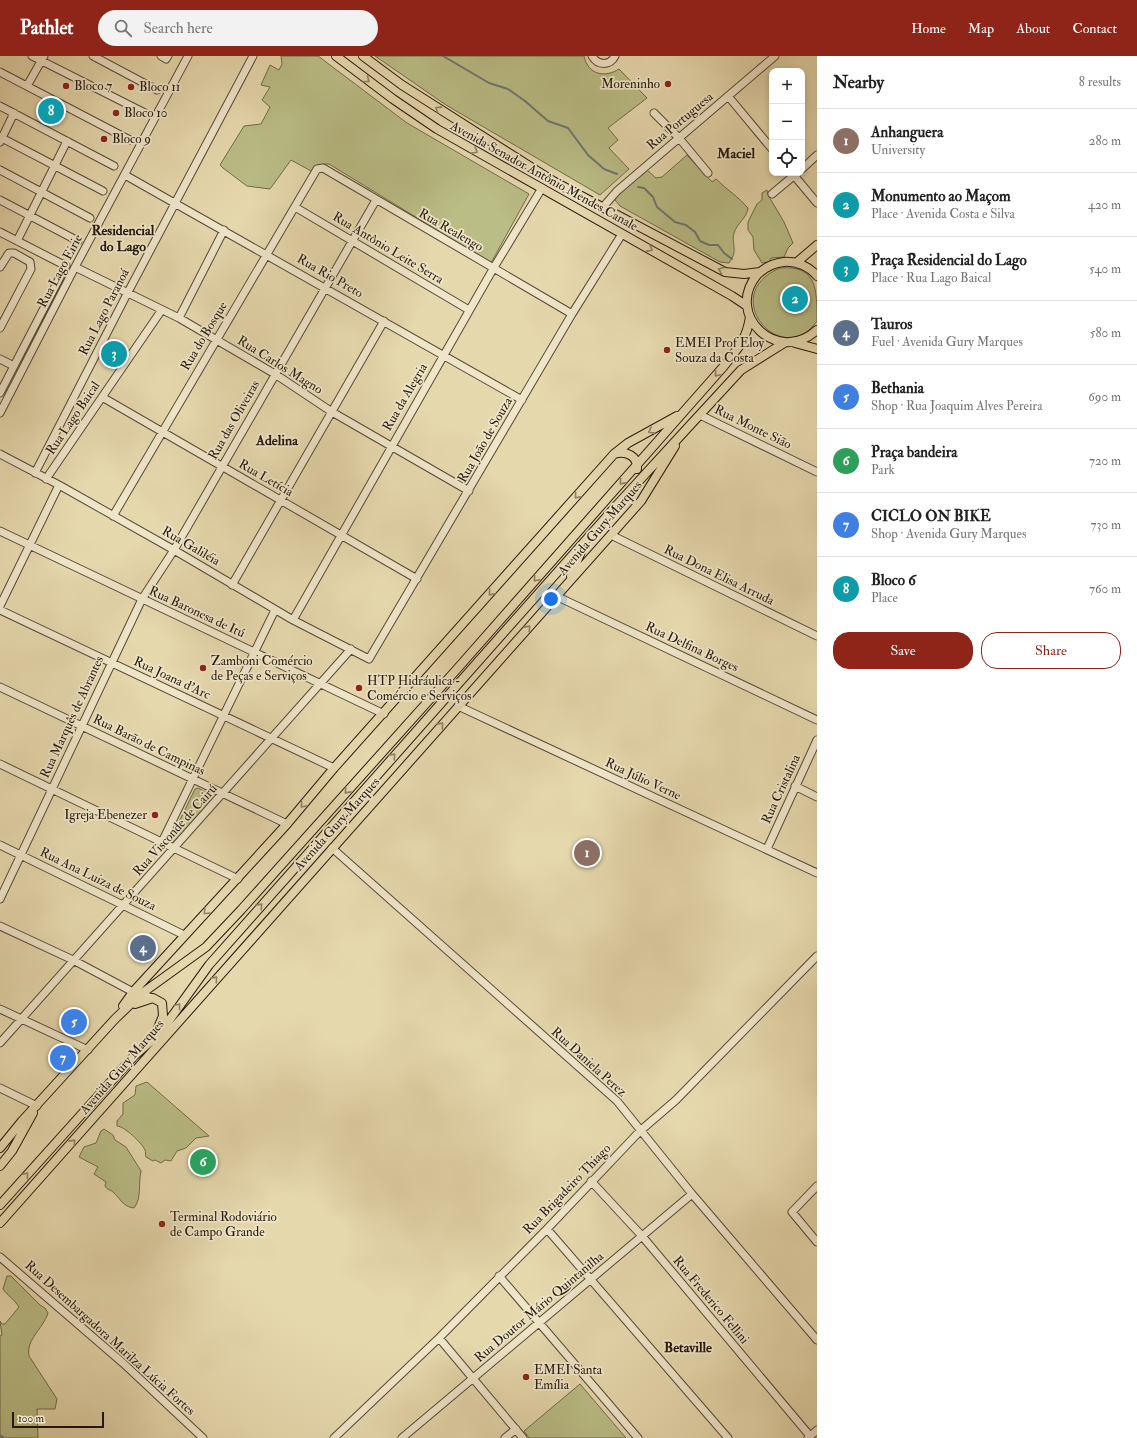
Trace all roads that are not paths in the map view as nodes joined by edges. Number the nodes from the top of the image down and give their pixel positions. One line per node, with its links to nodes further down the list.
1 (32, 56): 10 (street)
2 (93, 56): 13 (street)
3 (188, 56): 31 (street, Rua Lago Eirie)
4 (253, 56): 41 (street, Rua Lago Paranoá)
5 (336, 56): 35 (main road, Avenida Senador Antônio Mendes Canale, one-way to 35)
6 (363, 56): 34 (main road, Avenida Senador Antônio Mendes Canale, one-way to 6)
7 (592, 56): 8 (street)
8 (615, 56)
9 (775, 56): 14 (street, Rua Portuguesa)
10 (42, 58): 12 (street); 18 (street)
11 (0, 72): 12 (street)
12 (27, 86): 21 (street)
13 (157, 90)
14 (728, 96): 19 (street, Rua Portuguesa); 23 (street)
15 (0, 106): 17 (street)
16 (654, 112): 19 (street)
17 (14, 113): 20 (street); 22 (street)
18 (145, 114)
19 (679, 138): 30 (street); 45 (street, Rua Portuguesa)
20 (1, 139): 25 (street)
21 (130, 140)
22 (67, 141): 25 (street); 26 (street)
23 (769, 145)
24 (817, 155): 27 (street)
25 (55, 166): 36 (street); 37 (street)
26 (114, 166)
27 (805, 166)
28 (317, 169): 40 (street, Rua Realengo); 44 (street, Rua do Bosque)
29 (0, 170): 37 (street)
30 (708, 173)
31 (125, 175): 41 (street, Rua Rio Preto); 58 (street, Rua Lago Eirie)
32 (793, 176): 38 (street)
33 (797, 176): 42 (street)
34 (553, 181): 35 (main road); 45 (main road, Avenida Senador Antônio Mendes Canale)
35 (542, 188): 43 (main road, Avenida Senador Antônio Mendes Canale); 60 (street, Rua da Alegria)
36 (103, 191)
37 (42, 192): 46 (street); 47 (street)
38 (772, 194)
39 (0, 200): 46 (street)
40 (376, 200): 53 (street, Rua das Oliveiras); 60 (street, Rua Realengo)
41 (175, 203): 48 (street, Rua Rio Preto); 65 (street, Rua Lago Paranoá)
42 (817, 203)
43 (571, 205): 45 (main road); 50 (main road, Avenida Senador Antônio Mendes Canale)
44 (295, 207): 53 (street, Rua Antônio Leite Serra); 55 (street, Rua do Bosque)
45 (603, 207): 61 (main road, Avenida Senador Antônio Mendes Canale, one-way to 45)
46 (30, 216): 51 (street); 52 (street)
47 (90, 218)
48 (224, 230): 55 (street, Rua Rio Preto); 71 (street)
49 (0, 232): 51 (street)
50 (622, 234): 66 (main road, Avenida Senador Antônio Mendes Canale, one-way to 66); 69 (street, Rua João de Souza)
51 (16, 240): 57 (street)
52 (78, 241)
53 (352, 241): 64 (street, Rua das Oliveiras); 67 (street, Rua Antônio Leite Serra)
54 (817, 245): 56 (main road)
55 (268, 254): 64 (street, Rua Rio Preto); 75 (street, Rua do Bosque)
56 (796, 263): 61 (main road); 62 (main road)
57 (66, 266)
58 (75, 267): 65 (street, Rua Carlos Magno); 88 (street, Rua Lago Eirie)
59 (0, 268): 73 (street)
60 (493, 269): 67 (street, Rua da Alegria); 69 (street, Rua Realengo)
61 (760, 272): 66 (main road)
62 (817, 276)
63 (60, 277): 81 (street)
64 (325, 287): 72 (street, Rua Rio Preto); 82 (street, Rua das Oliveiras)
65 (127, 294): 68 (street, Rua Carlos Magno); 98 (street, Rua Lago Paranoá)
66 (747, 306): 70 (main road)
67 (470, 310): 79 (street, Rua da Alegria)
68 (161, 311): 71 (street, Rua Carlos Magno); 84 (street, Rua Lago Baical)
69 (572, 314): 85 (street, Rua João de Souza)
70 (750, 317): 76 (main road); 87 (main road, Avenida Gury Marques, one-way to 87)
71 (179, 318): 75 (street, Rua Carlos Magno)
72 (384, 321): 79 (street, Rua Rio Preto); 86 (street)
73 (0, 328)
74 (817, 330): 77 (main road)
75 (215, 340): 82 (street, Rua Carlos Magno); 90 (street, Rua do Bosque)
76 (784, 342): 77 (main road); 89 (main road, Avenida Gury Marques)
77 (792, 342): 78 (main road)
78 (817, 349)
79 (444, 355): 85 (street, Rua Rio Preto); 92 (street, Rua da Alegria)
80 (0, 359): 81 (street)
81 (14, 366): 83 (street)
82 (275, 374): 86 (street, Rua Carlos Magno); 96 (street, Rua das Oliveiras)
83 (0, 393)
84 (102, 396): 90 (street, Rua Letícia); 99 (street, Rua Lago Baical)
85 (522, 400): 101 (street, Rua João de Souza)
86 (332, 412): 92 (street, Rua Carlos Magno); 102 (street)
87 (684, 412): 94 (main road, Avenida Gury Marques, one-way to 94); 95 (main road, Avenida Gury Marques)
88 (0, 413)
89 (700, 415): 91 (main road, Avenida Gury Marques); 97 (street, Rua Monte Sião)
90 (162, 432): 96 (street, Rua Letícia); 104 (street, Rua do Bosque)
91 (682, 434): 103 (main road, Avenida Gury Marques); 107 (main road, Avenida Gury Marques)
92 (391, 446): 101 (street, Rua Carlos Magno); 106 (street, Rua da Alegria)
93 (0, 454): 98 (street, Rua Galiléia)
94 (614, 454): 95 (main road); 128 (main road, Avenida Gury Marques, one-way to 128)
95 (637, 464): 103 (main road); 156 (main road, Avenida Gury Marques, one-way to 156)
96 (222, 466): 102 (street, Rua Letícia); 110 (street, Rua das Oliveiras)
97 (817, 472)
98 (35, 473): 99 (street, Rua Galiléia)
99 (46, 479): 100 (street, Rua Galiléia)
100 (59, 485): 104 (street, Rua Galiléia); 109 (street)
101 (469, 492): 111 (street, Rua João de Souza)
102 (281, 500): 106 (street, Rua Letícia); 113 (street)
103 (616, 506): 108 (main road, Avenida Gury Marques)
104 (113, 516): 110 (street, Rua Galiléia)
105 (0, 531): 109 (street, Rua Baronesa de Itú)
106 (340, 535): 111 (street, Rua Letícia); 119 (street, Rua da Alegria)
107 (611, 535): 112 (main road, Avenida Gury Marques); 120 (street, Rua Dona Elisa Arruda)
108 (586, 540): 112 (main road); 162 (main road, Avenida Gury Marques, one-way to 108)
109 (30, 546): 115 (street, Rua Baronesa de Itú); 116 (street)
110 (174, 550): 113 (street, Rua Galiléia); 115 (street, Rua Marquês de Abrantes)
111 (417, 579): 123 (street, Rua João de Souza)
112 (568, 582): 114 (main road, Avenida Gury Marques)
113 (232, 585): 118 (street, Rua Galiléia)
114 (556, 596): 127 (main road, Avenida Gury Marques, one-way to 114); 130 (street, Rua Delfina Borges)
115 (142, 598): 122 (street, Rua Baronesa de Itú); 124 (street, Rua Marquês de Abrantes)
116 (0, 606)
117 (0, 610): 124 (street, Rua Joana d'Arc)
118 (275, 610): 119 (street, Rua Galiléia); 122 (street)
119 (293, 620): 121 (street, Rua Galiléia)
120 (817, 636)
121 (351, 649): 123 (street, Rua Galiléia); 125 (street, Rua Visconde de Cairú)
122 (254, 652): 125 (street, Rua Baronesa de Itú); 129 (street)
123 (369, 659)
124 (111, 662): 129 (street, Rua Joana d'Arc); 131 (street, Rua Marquês de Abrantes)
125 (320, 683): 128 (street, Rua Baronesa de Itú); 132 (street, Rua Visconde de Cairú)
126 (0, 687): 131 (street, Rua Barão de Campinas)
127 (458, 706): 145 (main road, Avenida Gury Marques, one-way to 127); 146 (street, Rua Júlio Verne)
128 (384, 714): 135 (main road, Avenida Gury Marques)
129 (223, 715): 132 (street, Rua Joana d'Arc); 136 (street)
130 (817, 720)
131 (81, 726): 136 (street, Rua Barão de Campinas); 138 (street, Rua Marquês de Abrantes)
132 (272, 738): 135 (street, Rua Joana d'Arc); 139 (street, Rua Visconde de Cairú)
133 (817, 740): 137 (street, Rua Cristalina)
134 (0, 764): 138 (street)
135 (334, 768): 141 (main road, Avenida Gury Marques, one-way to 141)
136 (192, 779): 139 (street, Rua Barão de Campinas); 142 (street)
137 (795, 786): 140 (street); 146 (street, Rua Cristalina)
138 (51, 788): 142 (street); 147 (street, Rua Marquês de Abrantes)
139 (223, 794): 141 (street, Rua Barão de Campinas); 144 (street, Rua Visconde de Cairú)
140 (817, 797)
141 (287, 824): 149 (main road, Avenida Gury Marques)
142 (162, 842): 144 (street)
143 (0, 845): 147 (street, Rua Ana Luiza de Souza)
144 (174, 848): 149 (street); 151 (street, Rua Visconde de Cairú)
145 (332, 848): 161 (main road, Avenida Gury Marques, one-way to 145); 170 (street, Rua Daniela Perez)
146 (767, 849): 148 (street, Rua Júlio Verne)
147 (21, 855): 150 (street, Rua Marquês de Abrantes); 151 (street, Rua Ana Luiza de Souza)
148 (817, 873)
149 (238, 879): 153 (main road, Avenida Gury Marques, one-way to 153)
150 (0, 899)
151 (124, 904): 153 (street, Rua Ana Luiza de Souza); 155 (street, Rua Visconde de Cairú)
152 (0, 926): 155 (street)
153 (184, 935): 156 (main road, Avenida Gury Marques)
154 (817, 956): 170 (street, Rua Brigadeiro Thiago)
155 (73, 960): 156 (street); 159 (street, Rua Visconde de Cairú)
156 (137, 993): 157 (street); 160 (main road, Avenida Gury Marques)
157 (153, 998): 160 (main road); 163 (main road)
158 (0, 1009): 159 (street)
159 (22, 1019): 164 (street, Rua Visconde de Cairú); 165 (street)
160 (115, 1019): 165 (main road, Avenida Gury Marques)
161 (170, 1029): 162 (main road); 167 (main road, Avenida Gury Marques)
162 (160, 1033): 163 (main road, Avenida Gury Marques)
163 (152, 1041): 166 (main road, Avenida Gury Marques)
164 (0, 1043)
165 (88, 1050): 169 (main road, Avenida Gury Marques)
166 (134, 1056): 167 (main road); 176 (main road, Avenida Gury Marques, one-way to 166)
167 (122, 1085): 177 (main road, Avenida Gury Marques, one-way to 167)
168 (0, 1088): 169 (street)
169 (38, 1106): 171 (main road, Avenida Gury Marques); 172 (main road)
170 (640, 1130): 173 (street, Rua Brigadeiro Thiago); 175 (street, Rua Daniela Perez)
171 (0, 1148)
172 (0, 1166)
173 (591, 1181): 178 (street, Rua Brigadeiro Thiago); 179 (street, Rua Frederico Fellini)
174 (817, 1186): 180 (street)
175 (692, 1194): 179 (street, Rua Doutor Mário Quintanilha); 186 (street, Rua Daniela Perez)
176 (0, 1205)
177 (0, 1223)
178 (547, 1229): 182 (street, Rua Brigadeiro Thiago); 183 (street)
179 (642, 1236): 183 (street, Rua Doutor Mário Quintanilha); 190 (street, Rua Frederico Fellini)
180 (817, 1242)
181 (0, 1257): 191 (street, Rua Desembargadora Marilza Lúcia Fortes)
182 (499, 1276): 184 (street); 185 (street, Rua Brigadeiro Thiago)
183 (590, 1280): 184 (street, Rua Doutor Mário Quintanilha); 197 (street)
184 (539, 1322): 187 (street, Rua Doutor Mário Quintanilha); 196 (street)
185 (439, 1338): 187 (street); 192 (street, Rua Brigadeiro Thiago)
186 (817, 1340)
187 (473, 1378): 188 (street); 193 (street, Rua Doutor Mário Quintanilha)
188 (516, 1429): 194 (street); 195 (street)
189 (817, 1430): 190 (street)
190 (809, 1437)
191 (203, 1438)
192 (334, 1438)
193 (402, 1438)
194 (505, 1438)
195 (523, 1438)
196 (638, 1438)
197 (728, 1438)

